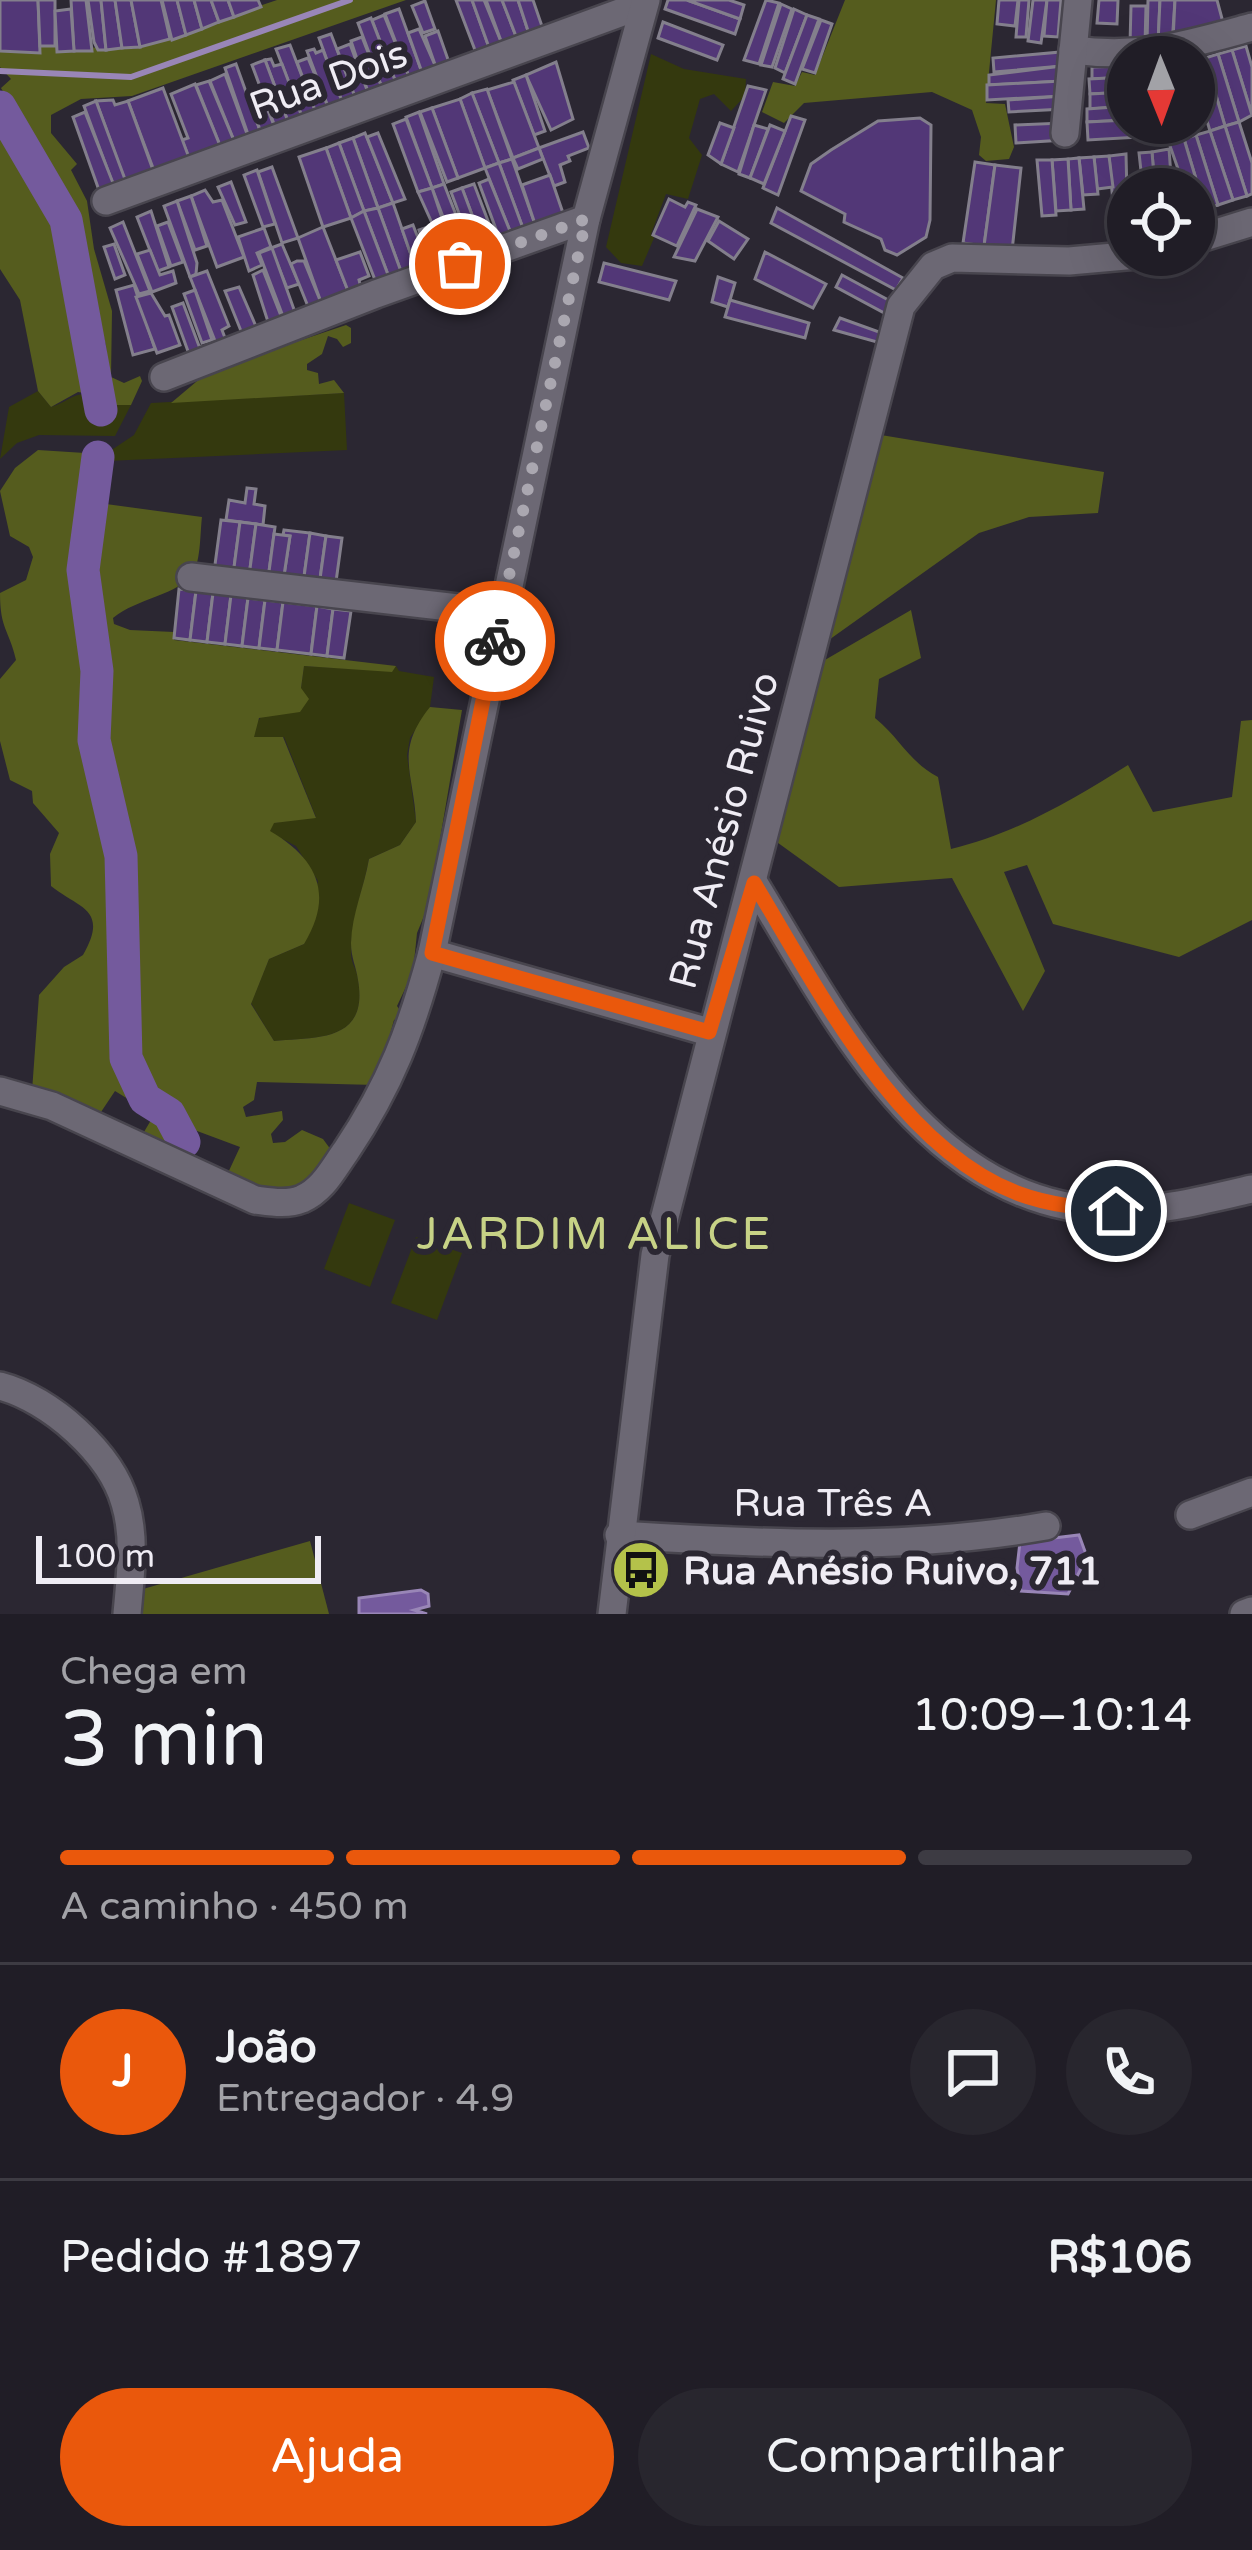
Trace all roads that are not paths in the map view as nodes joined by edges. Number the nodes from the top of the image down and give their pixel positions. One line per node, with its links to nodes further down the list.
1 (1078, 0): 4 (street)
2 (645, 2): 6 (street, Rua Dois); 7 (street)
3 (1252, 27): 4 (street)
4 (1073, 50): 5 (street)
5 (1065, 134)
6 (106, 201)
7 (586, 219): 11 (street); 13 (street)
8 (1252, 222): 9 (street)
9 (1215, 233)
10 (1107, 258): 14 (street, Rua Anésio Ruivo)
11 (164, 377)
12 (191, 577): 13 (street)
13 (501, 613): 15 (street)
14 (754, 883): 16 (street, Rua Anésio Ruivo); 18 (street)
15 (432, 953): 16 (street); 17 (street)
16 (709, 1032): 23 (street, Rua Anésio Ruivo)
17 (0, 1091)
18 (1252, 1189)
19 (0, 1387): 24 (street)
20 (1252, 1492): 21 (street)
21 (1190, 1515)
22 (1046, 1526): 23 (street, Rua Três A)
23 (619, 1535): 25 (street, Rua Anésio Ruivo)
24 (127, 1614)
25 (612, 1614)

